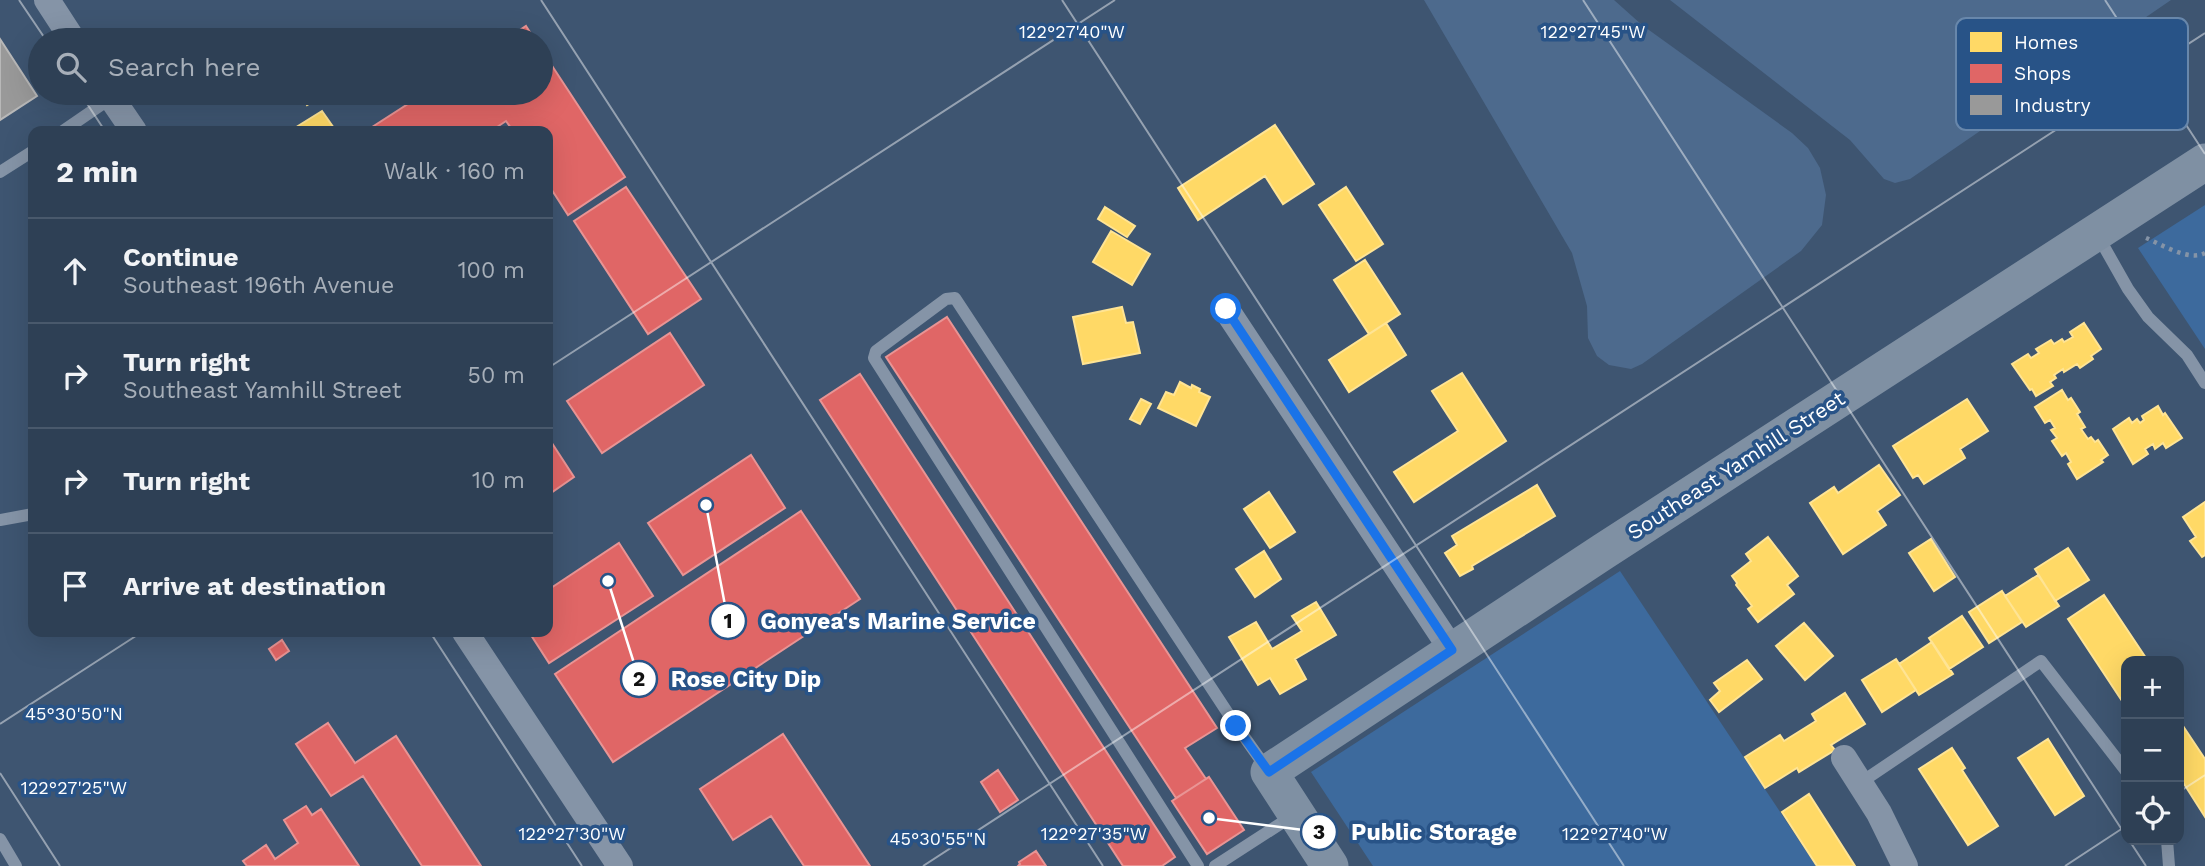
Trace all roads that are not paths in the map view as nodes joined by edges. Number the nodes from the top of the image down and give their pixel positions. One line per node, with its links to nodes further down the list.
1 (47, 0): 2 (street)
2 (65, 28)
3 (97, 105): 5 (lane)
4 (117, 105): 6 (street)
5 (70, 126)
6 (131, 126)
7 (28, 154): 9 (lane)
8 (2205, 162): 10 (street, Southeast Yamhill Street)
9 (0, 172)
10 (2102, 228): 12 (lane); 16 (street, Southeast Yamhill Street)
11 (1226, 309): 16 (street)
12 (2205, 383)
13 (28, 515): 14 (lane)
14 (0, 520)
15 (468, 637): 25 (street)
16 (1452, 650): 19 (street, Southeast Yamhill Street)
17 (1844, 758): 20 (street)
18 (2121, 765): 20 (lane)
19 (1269, 772): 21 (street); 26 (lane)
20 (1860, 783): 29 (street)
21 (1296, 813): 27 (lane); 28 (street)
22 (0, 839): 24 (lane)
23 (2167, 845): 30 (lane)
24 (16, 866)
25 (620, 866)
26 (1198, 866)
27 (1215, 866)
28 (1330, 866)
29 (1905, 866)
30 (2169, 866)

